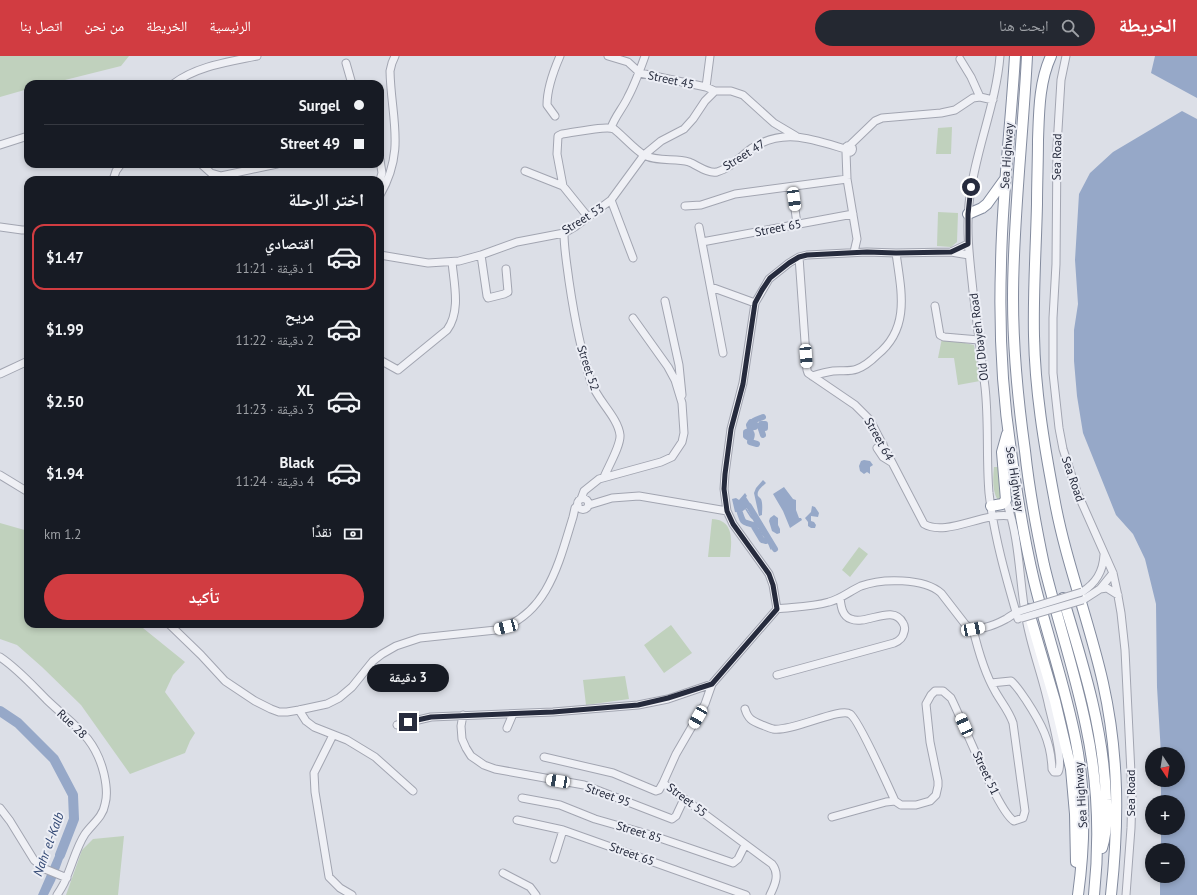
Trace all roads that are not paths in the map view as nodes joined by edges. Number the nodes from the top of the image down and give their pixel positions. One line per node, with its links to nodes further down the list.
1 (257, 56): 15 (street)
2 (395, 56): 36 (street)
3 (560, 56): 21 (street)
4 (608, 56): 14 (street, Street 45)
5 (645, 56): 14 (street)
6 (710, 56): 17 (street)
7 (1000, 56): 20 (street, Old Dbayeh Road)
8 (1015, 56): 33 (highway, Sea Highway)
9 (1027, 56): 117 (highway, Sea Highway)
10 (1050, 56): 129 (highway, Sea Road)
11 (1066, 56): 85 (street, Sea Road)
12 (960, 59): 19 (street)
13 (346, 63): 16 (street)
14 (640, 73): 17 (street, Street 45); 22 (street)
15 (179, 80)
16 (351, 80)
17 (706, 87): 18 (street, Street 45)
18 (715, 91): 23 (street); 27 (street, Street 53)
19 (980, 97): 20 (street); 26 (street)
20 (993, 100): 41 (street, Old Dbayeh Road)
21 (556, 116)
22 (611, 128): 27 (street); 35 (street)
23 (798, 136): 26 (street); 27 (street, Street 47)
24 (24, 137): 25 (street)
25 (0, 145)
26 (849, 149): 34 (street)
27 (644, 155): 38 (street, Street 53)
28 (205, 168): 32 (street)
29 (258, 168): 31 (street)
30 (524, 171): 35 (street)
31 (221, 176)
32 (221, 176)
33 (1006, 177): 41 (highway); 76 (highway, Sea Highway)
34 (848, 179): 37 (street); 40 (street)
35 (563, 186): 42 (street)
36 (384, 187)
37 (792, 187): 39 (street); 43 (street)
38 (611, 200): 42 (street, Street 53); 61 (street)
39 (685, 206)
40 (853, 214): 43 (street, Street 65); 49 (street)
41 (968, 214): 51 (street, Old Dbayeh Road)
42 (588, 218): 47 (street, Street 53)
43 (797, 224): 50 (street, Street 65)
44 (0, 227): 46 (street)
45 (699, 228): 50 (street)
46 (24, 230)
47 (564, 233): 48 (street, Street 53); 52 (street, Street 52)
48 (556, 235): 52 (street, Street 52); 57 (street, Street 53)
49 (857, 239): 53 (street); 54 (street)
50 (702, 242): 64 (street)
51 (968, 244): 55 (street); 58 (street, Old Dbayeh Road)
52 (564, 250): 78 (street, Street 52)
53 (854, 252): 54 (street); 60 (street)
54 (867, 252): 56 (street)
55 (951, 252): 56 (street); 58 (street)
56 (896, 253): 74 (street)
57 (481, 255): 62 (street, Street 53); 63 (street)
58 (969, 255): 69 (street, Old Dbayeh Road)
59 (384, 256): 62 (street, Street 53)
60 (799, 257): 66 (street); 74 (street)
61 (633, 258)
62 (452, 262): 71 (street)
63 (506, 269)
64 (711, 287): 66 (street); 70 (street)
65 (665, 301): 75 (street)
66 (755, 303): 82 (street)
67 (935, 306): 69 (street)
68 (633, 318): 75 (street)
69 (979, 340): 83 (street, Old Dbayeh Road)
70 (723, 353)
71 (384, 362)
72 (24, 363): 73 (street)
73 (0, 374)
74 (812, 376): 83 (street, Street 64)
75 (682, 403): 78 (street)
76 (1008, 430): 80 (highway); 121 (highway, Sea Highway)
77 (0, 475): 79 (street)
78 (604, 477): 81 (street)
79 (24, 490)
80 (1006, 501): 83 (highway); 84 (street)
81 (584, 503): 82 (street); 100 (street)
82 (727, 511): 91 (street)
83 (992, 511): 84 (street, Street 64); 92 (street, Old Dbayeh Road)
84 (1010, 516): 97 (street)
85 (1104, 553): 86 (street, Sea Road); 90 (street, bridge)
86 (1113, 573): 87 (street); 88 (street, Sea Road)
87 (1100, 589): 88 (street); 90 (street, bridge)
88 (1118, 594): 130 (street, Sea Road)
89 (840, 598): 91 (street); 94 (street); 96 (street)
90 (1064, 602): 92 (street, bridge); 117 (highway)
91 (777, 609): 98 (street)
92 (1022, 614): 94 (street); 121 (highway)
93 (173, 628): 100 (street)
94 (973, 629): 97 (street, Street 51)
95 (0, 657): 120 (street, Rue 28)
96 (778, 675)
97 (991, 683): 111 (street, Street 51)
98 (712, 684): 101 (street); 107 (street, Street 55)
99 (745, 709): 111 (street)
100 (299, 710): 105 (street)
101 (513, 714): 102 (street); 104 (street)
102 (463, 715): 103 (street); 110 (street, Street 95)
103 (397, 725)
104 (507, 728)
105 (333, 735): 108 (street); 123 (street)
106 (544, 757): 107 (street)
107 (663, 784): 110 (street, Street 55)
108 (413, 791)
109 (522, 798): 116 (street, Street 85)
110 (684, 800): 116 (street, Street 55)
111 (895, 801): 113 (street)
112 (0, 808): 120 (street)
113 (832, 817)
114 (517, 820): 115 (street, Street 65)
115 (563, 830): 118 (street); 125 (street, Street 65)
116 (745, 845): 126 (street, Street 55)
117 (1098, 859): 128 (highway, Sea Highway)
118 (554, 860)
119 (503, 873): 124 (street)
120 (67, 878): 122 (street, Rue 28)
121 (1081, 878): 127 (highway, Sea Highway)
122 (57, 895)
123 (352, 895)
124 (536, 895)
125 (746, 895)
126 (770, 895)
127 (1078, 895)
128 (1094, 895)
129 (1111, 895)
130 (1126, 895)

